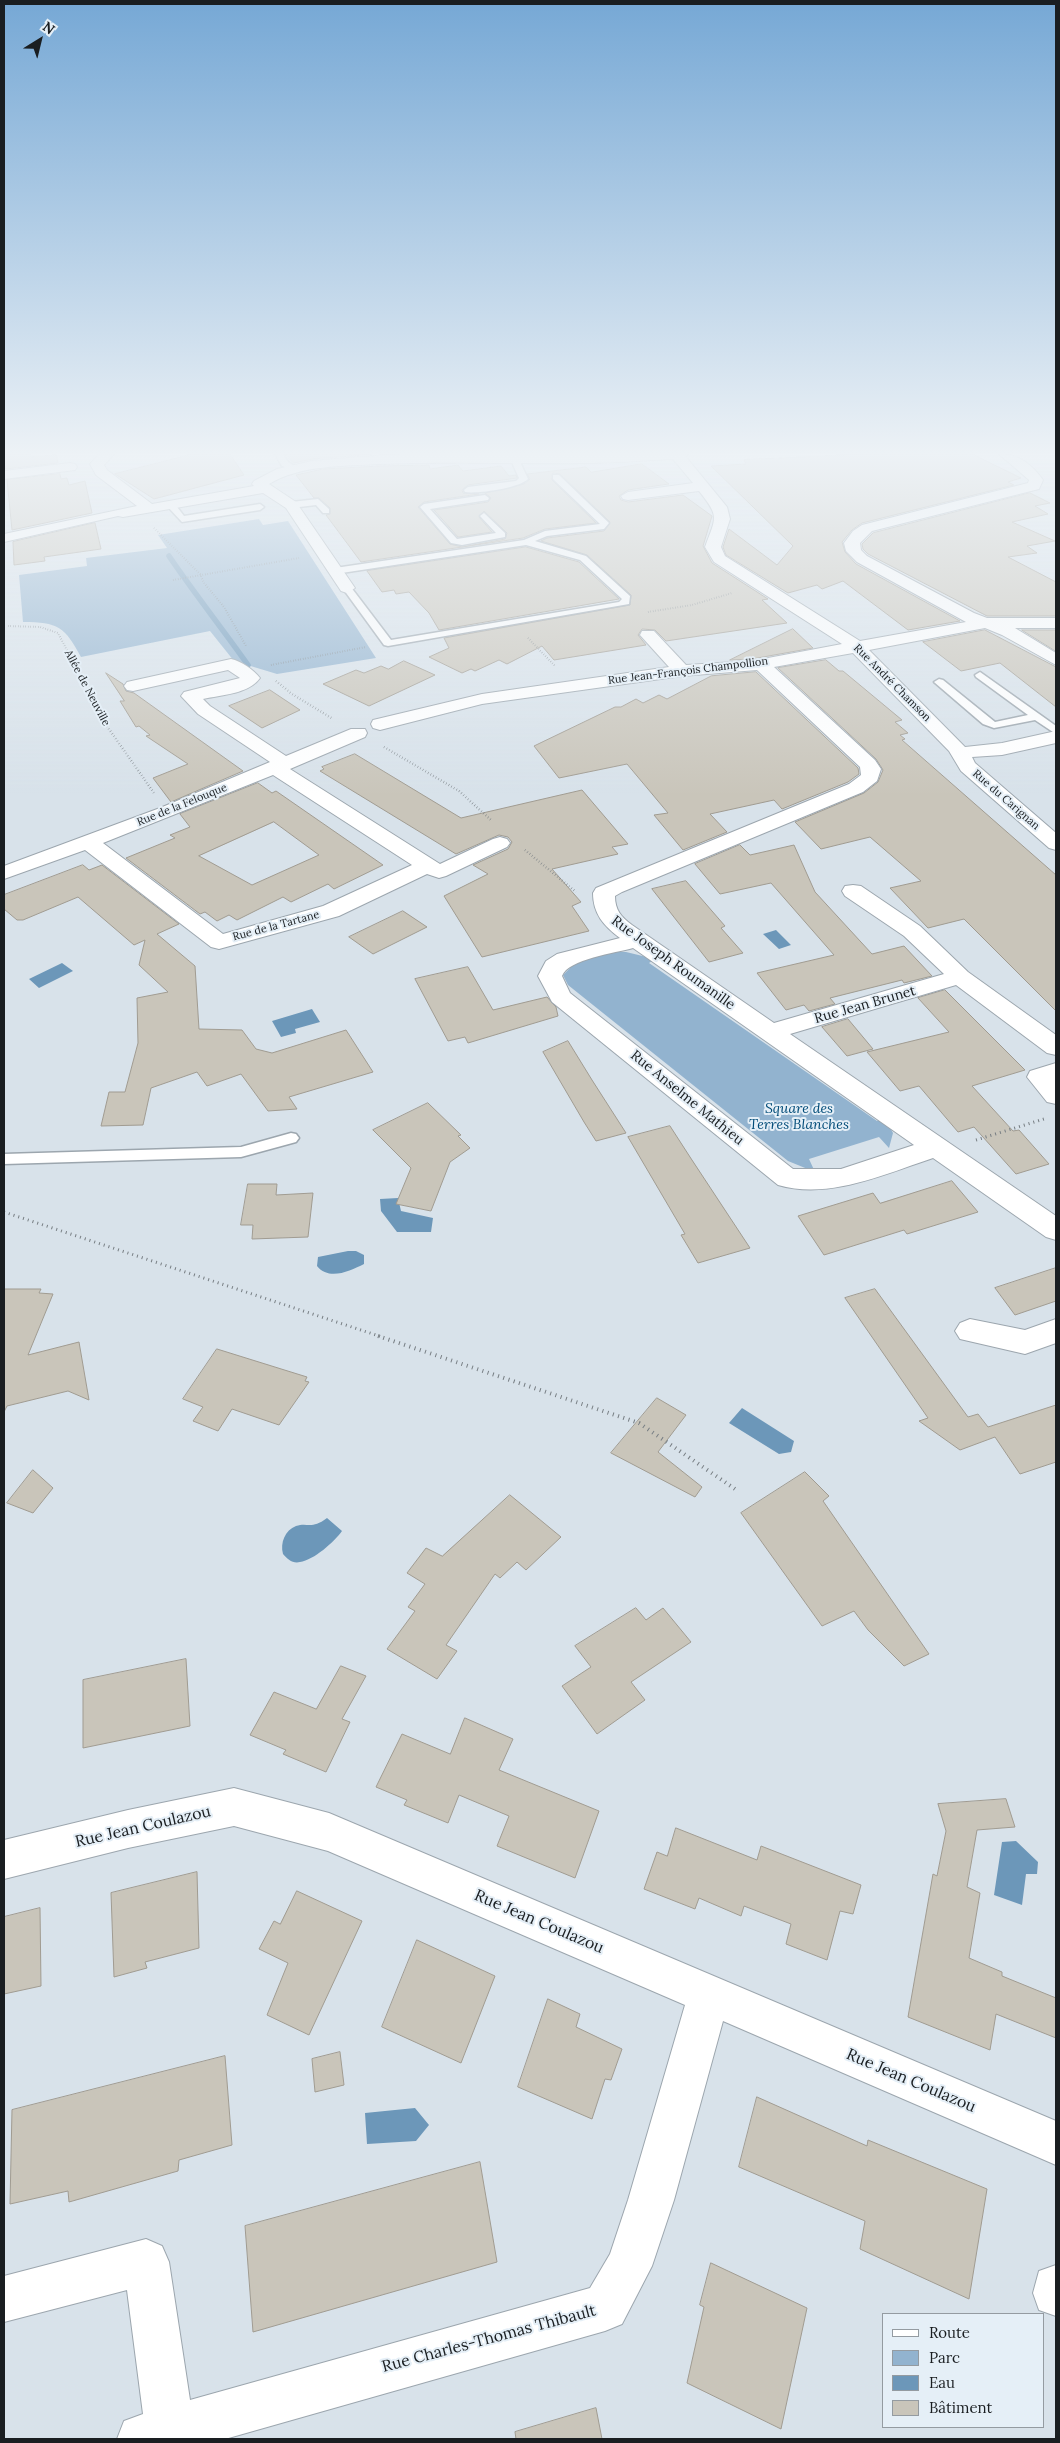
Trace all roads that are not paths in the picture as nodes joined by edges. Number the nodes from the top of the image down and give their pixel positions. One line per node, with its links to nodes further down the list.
1 (333, 568): 6 (street)
2 (351, 568): 6 (lane)
3 (594, 568): 7 (lane)
4 (734, 568): 11 (street, Rue André Chamson)
5 (880, 568): 8 (street)
6 (335, 571): 7 (street)
7 (347, 588)
8 (987, 623): 9 (street, Rue Jean-François Champollion); 11 (street, Rue Jean-François Champollion); 12 (street)
9 (1056, 624)
10 (648, 635): 14 (street)
11 (856, 646): 13 (street, Rue Jean-François Champollion); 25 (street, Rue André Chamson)
12 (1056, 660)
13 (760, 664): 14 (street, Rue Jean-François Champollion); 33 (street, Rue Joseph Roumanille)
14 (682, 671): 21 (street, Rue Jean-François Champollion)
15 (980, 675): 20 (lane)
16 (174, 676): 18 (street); 19 (street); 19 (street)
17 (940, 682): 20 (lane)
18 (133, 686)
19 (190, 696): 26 (street)
20 (1036, 717): 22 (lane)
21 (380, 724)
22 (1056, 731)
23 (358, 734): 26 (street, Rue de la Felouque)
24 (1056, 737): 25 (street)
25 (958, 753): 29 (street, Rue du Carignan)
26 (281, 766): 27 (street, Rue de la Felouque); 30 (street)
27 (88, 842): 30 (street, Rue de la Tartane); 31 (street, Rue de la Felouque)
28 (500, 843): 30 (street, Rue de la Tartane)
29 (1056, 844)
30 (428, 866)
31 (4, 873)
32 (853, 891): 34 (street)
33 (637, 940): 35 (street, Rue Joseph Roumanille); 40 (street, Rue Anselme Mathieu)
34 (960, 977): 35 (street, Rue Jean Brunet); 36 (street)
35 (771, 1032): 40 (street, Rue Joseph Roumanille)
36 (1056, 1047)
37 (1056, 1071): 38 (street)
38 (1052, 1107)
39 (291, 1138): 41 (lane)
40 (937, 1147): 42 (street, Rue Joseph Roumanille)
41 (4, 1159)
42 (1056, 1230)
43 (970, 1331): 44 (street)
44 (1056, 1331)
45 (4, 1860): 46 (street, Rue Jean Coulazou)
46 (710, 1995): 47 (street, Rue Jean Coulazou); 51 (street, Rue Charles-Thomas Thibault)
47 (1056, 2144)
48 (1056, 2288): 49 (street)
49 (1056, 2292)
50 (4, 2299): 51 (street, Rue Charles-Thomas Thibault)
51 (156, 2435)

